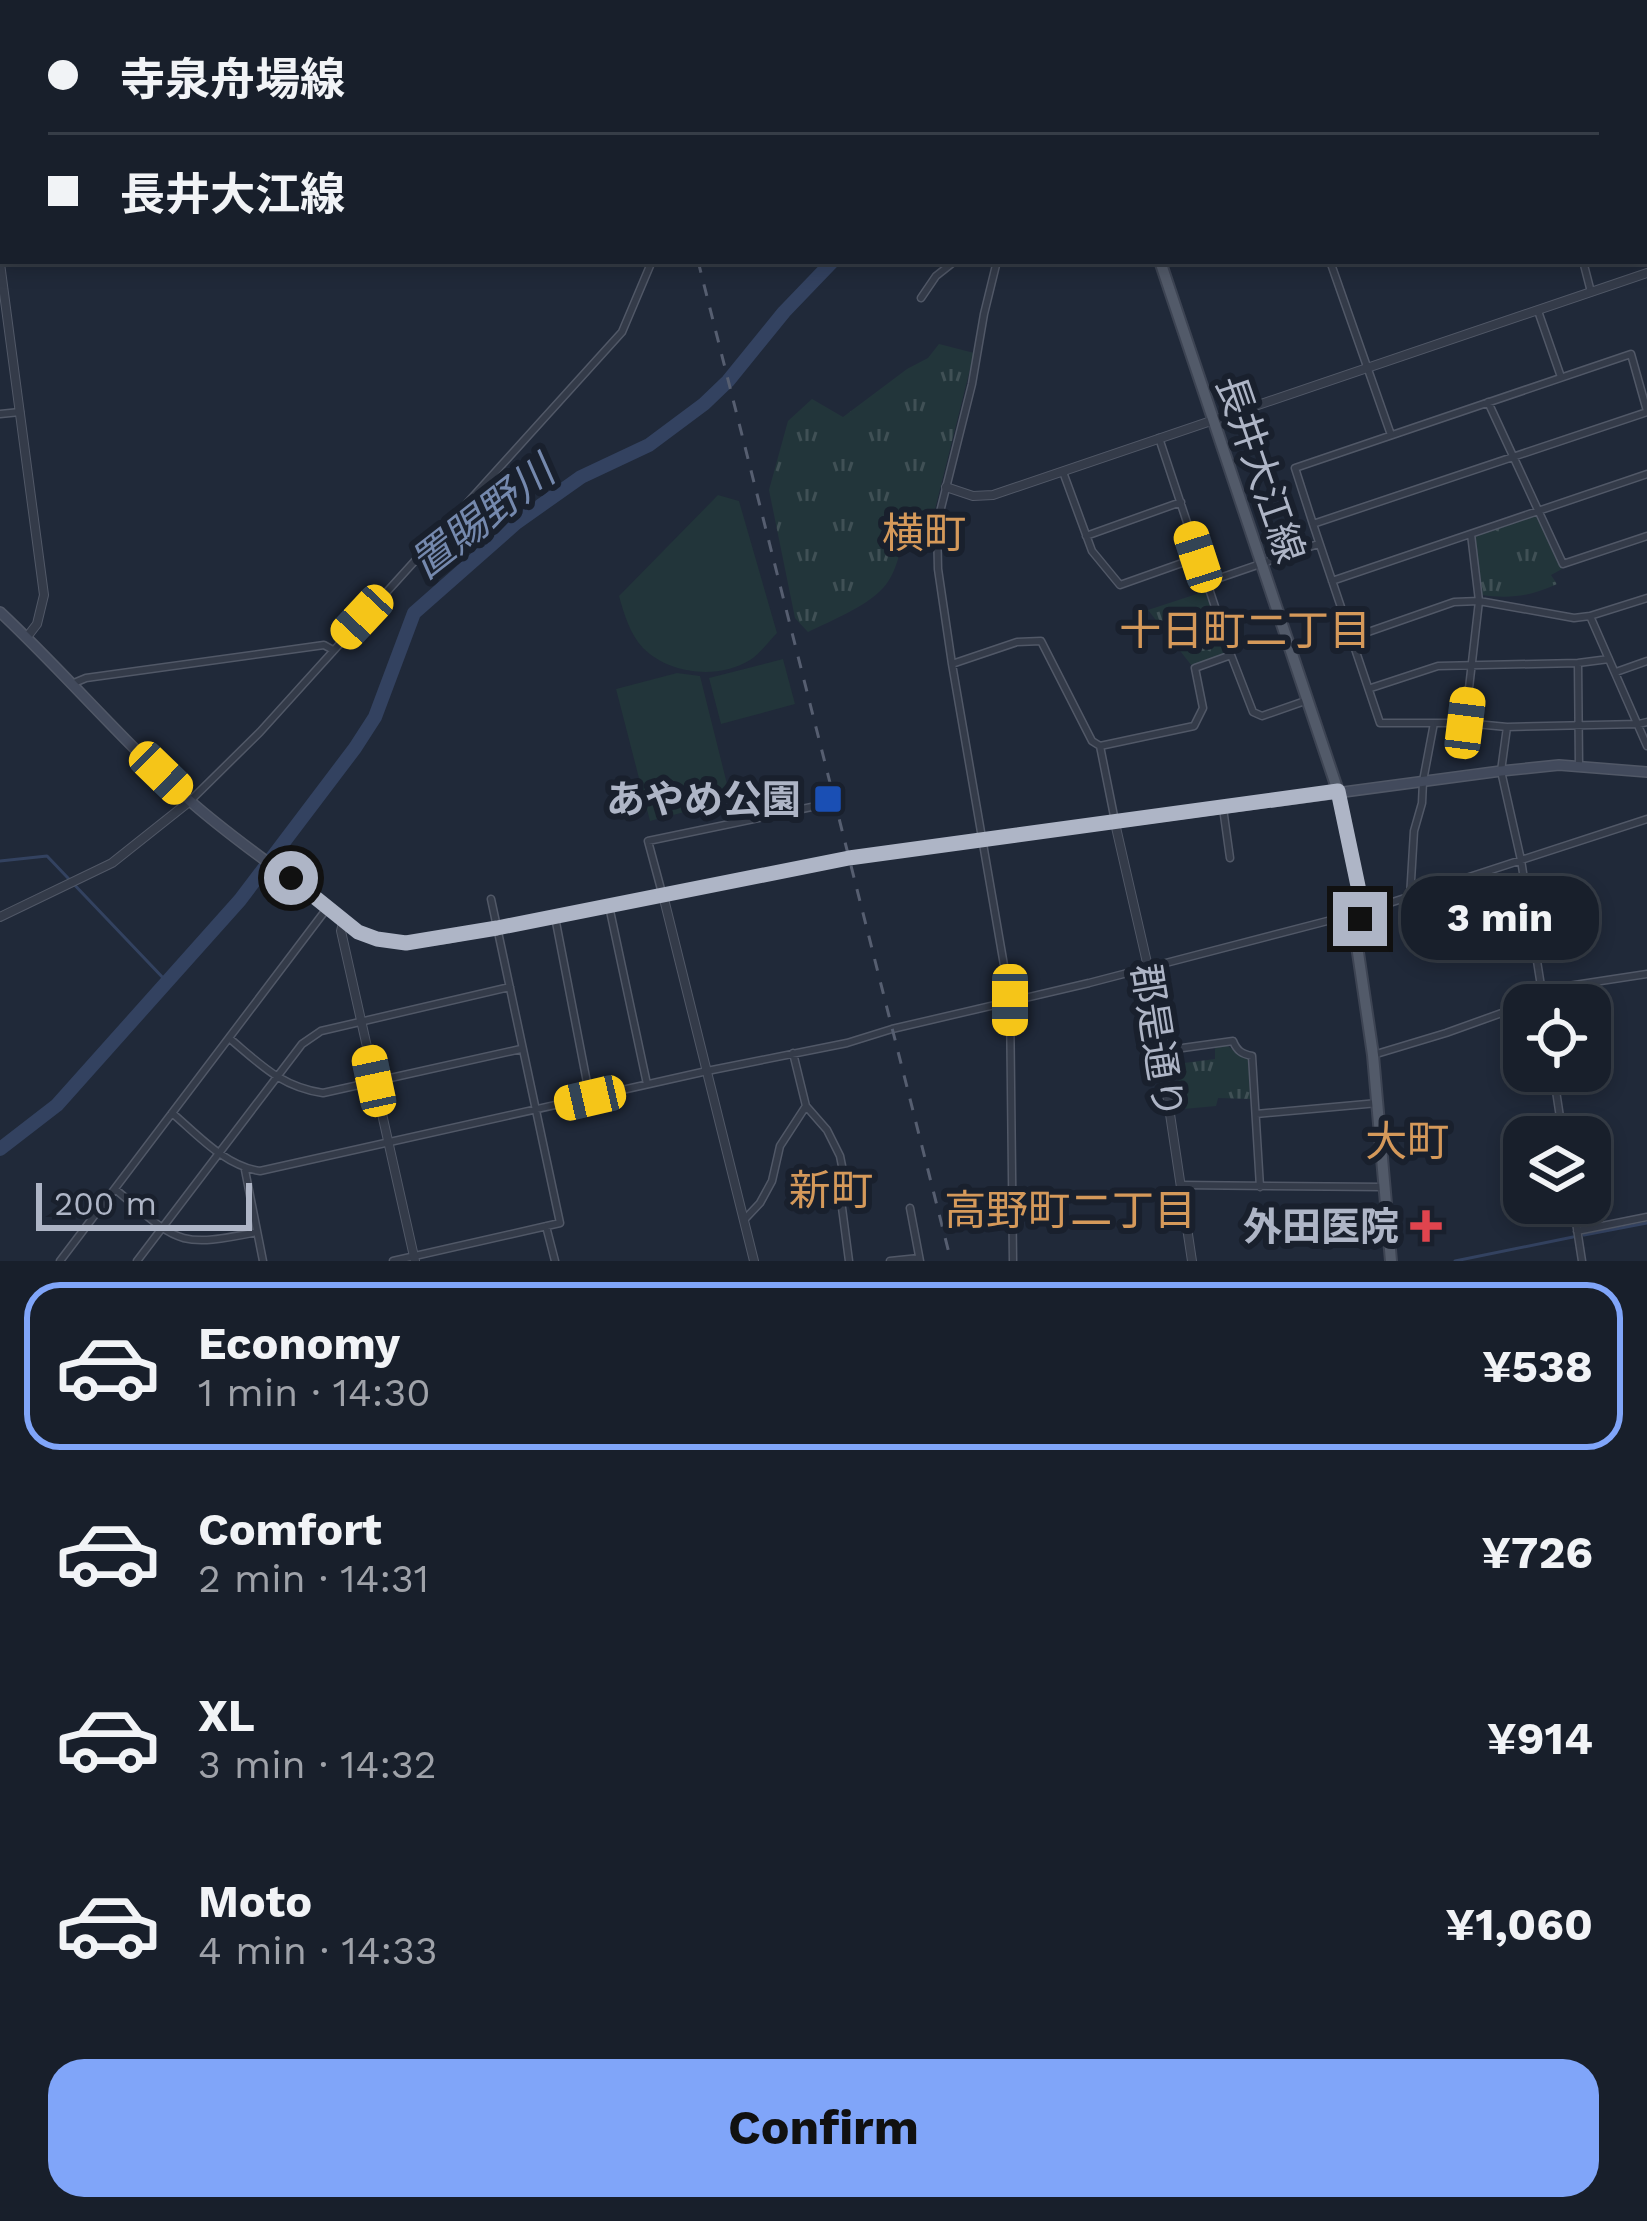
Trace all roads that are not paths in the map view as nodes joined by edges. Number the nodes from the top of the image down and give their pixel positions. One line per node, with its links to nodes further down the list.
1 (0, 264): 15 (street)
2 (651, 264): 42 (street)
3 (951, 264): 10 (street)
4 (996, 264): 24 (street)
5 (1161, 264): 18 (main road, 長井大江線)
6 (1331, 264): 12 (street)
7 (1584, 264): 9 (street)
8 (1647, 273): 9 (street)
9 (1591, 292): 11 (street)
10 (921, 298)
11 (1538, 311): 12 (street); 13 (street)
12 (1366, 369): 18 (street); 19 (street)
13 (1561, 377): 14 (street); 16 (street)
14 (1488, 402): 19 (street); 21 (street)
15 (21, 412): 17 (street); 40 (street)
16 (1647, 412): 21 (street)
17 (0, 414)
18 (1212, 420): 20 (street); 33 (main road, 長井大江線)
19 (1390, 435): 27 (street)
20 (1159, 438): 22 (street); 25 (street)
21 (1515, 457): 26 (street); 27 (street)
22 (1063, 472): 24 (street); 29 (street)
23 (1647, 474): 26 (street)
24 (946, 488): 47 (street)
25 (1180, 502): 29 (street); 32 (street)
26 (1539, 511): 28 (street); 30 (street)
27 (1313, 524): 31 (street)
28 (1471, 534): 34 (street); 37 (street)
29 (1086, 536): 32 (street)
30 (1647, 536)
31 (1319, 544): 33 (street); 34 (street)
32 (1198, 557): 35 (street)
33 (1262, 563): 35 (street); 52 (main road, 長井大江線)
34 (1332, 581): 41 (street)
35 (1208, 583): 43 (street)
36 (1647, 598): 39 (street)
37 (1479, 601): 39 (street); 41 (street); 48 (street)
38 (0, 612): 40 (main road)
39 (1590, 616): 44 (street)
40 (27, 637): 50 (main road)
41 (1351, 638): 51 (street)
42 (332, 650): 50 (street); 65 (street)
43 (1231, 655): 52 (street); 58 (street)
44 (1609, 659): 46 (street); 49 (street)
45 (1647, 662): 49 (street)
46 (1578, 663): 48 (street); 56 (street)
47 (952, 664): 58 (street); 70 (street)
48 (1472, 666): 51 (street); 54 (street)
49 (1616, 672): 55 (street)
50 (74, 683): 65 (main road)
51 (1369, 688): 53 (street)
52 (1309, 700): 64 (main road, 長井大江線)
53 (1434, 723): 54 (street); 63 (street)
54 (1465, 723): 57 (street)
55 (1643, 723): 56 (street); 59 (street)
56 (1578, 725): 57 (street); 60 (street)
57 (1507, 727): 61 (street)
58 (1100, 746): 69 (street)
59 (1647, 746)
60 (1579, 766): 61 (main road); 62 (main road)
61 (1501, 771): 63 (main road); 72 (street)
62 (1647, 772)
63 (1423, 781): 64 (main road); 74 (street)
64 (1338, 791): 67 (main road); 78 (main road, 長井大江線)
65 (194, 804): 76 (main road); 80 (street)
66 (826, 804): 73 (street)
67 (1223, 808): 69 (main road); 71 (street)
68 (1647, 819): 72 (street)
69 (1115, 823): 70 (main road); 83 (street, 郡是通り)
70 (982, 840): 73 (main road); 88 (street)
71 (1230, 858)
72 (1521, 860): 74 (street); 85 (street)
73 (663, 895): 77 (main road); 96 (street)
74 (1410, 897): 78 (street)
75 (490, 898): 82 (street)
76 (325, 904): 81 (main road); 91 (street)
77 (609, 906): 79 (main road); 99 (street)
78 (1362, 912): 83 (street); 95 (main road, 長井大江線)
79 (555, 916): 82 (main road); 100 (street)
80 (0, 917)
81 (344, 920): 82 (main road); 90 (street)
82 (497, 928): 87 (street)
83 (1148, 967): 88 (street); 93 (street, 郡是通り)
84 (1647, 974): 86 (street)
85 (1541, 984)
86 (1581, 984)
87 (510, 987): 90 (street); 92 (street)
88 (1010, 1000): 94 (street); 131 (street)
89 (1503, 1013): 95 (street)
90 (361, 1021): 97 (street); 98 (street)
91 (229, 1038): 97 (street); 104 (street)
92 (522, 1049): 98 (street); 103 (street)
93 (1160, 1051): 105 (street); 109 (street, 郡是通り)
94 (793, 1053): 96 (street); 102 (street)
95 (1373, 1055): 101 (main road, 長井大江線)
96 (707, 1071): 99 (street); 115 (street)
97 (278, 1078): 98 (street); 107 (street)
98 (374, 1081): 106 (street)
99 (647, 1085): 100 (street)
100 (590, 1098): 103 (street)
101 (1378, 1103): 105 (street); 111 (main road, 長井大江線)
102 (806, 1106): 115 (street); 129 (street)
103 (535, 1111): 106 (street); 117 (street)
104 (172, 1113): 107 (street); 112 (street)
105 (1256, 1114): 110 (street)
106 (388, 1144): 108 (street); 121 (street)
107 (219, 1153): 108 (street); 118 (street)
108 (245, 1169): 120 (street)
109 (1181, 1185): 110 (street); 132 (street, 郡是通り)
110 (1260, 1187): 111 (street)
111 (1383, 1187): 133 (main road, 長井大江線)
112 (115, 1190): 118 (street); 123 (street)
113 (910, 1208): 122 (street)
114 (1647, 1217): 119 (street)
115 (744, 1220): 128 (street)
116 (1575, 1224): 119 (street)
117 (546, 1226): 121 (street); 127 (street)
118 (162, 1228): 120 (street); 124 (street)
119 (1576, 1231): 134 (street)
120 (257, 1232): 125 (street)
121 (414, 1259): 126 (street)
122 (919, 1259): 130 (street)
123 (60, 1261)
124 (137, 1261)
125 (263, 1261)
126 (393, 1261)
127 (554, 1261)
128 (754, 1261)
129 (849, 1261)
130 (890, 1261)
131 (1012, 1261)
132 (1192, 1261)
133 (1391, 1261)
134 (1582, 1261)

